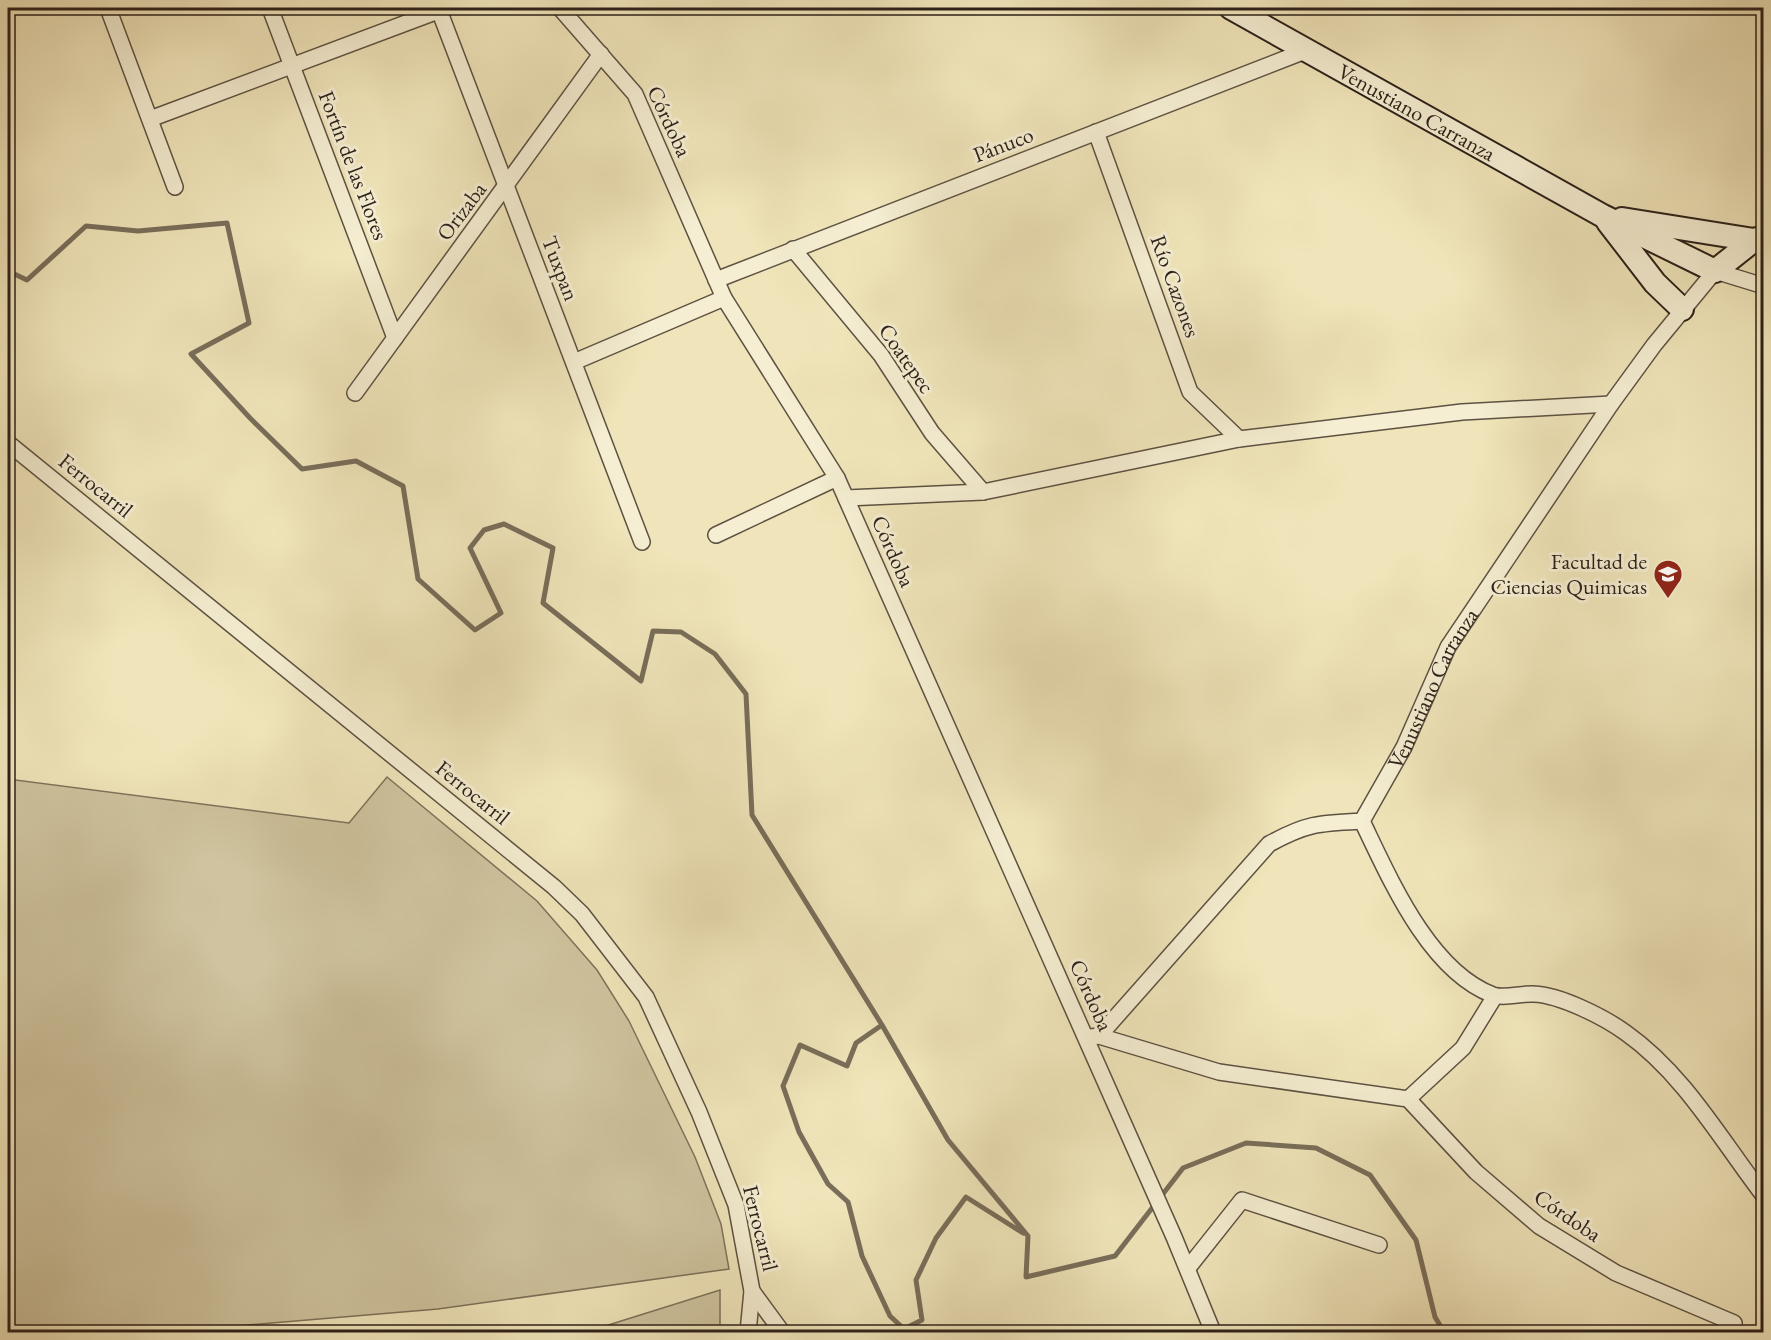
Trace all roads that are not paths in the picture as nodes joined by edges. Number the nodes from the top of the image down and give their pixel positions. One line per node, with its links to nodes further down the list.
1 (108, 8): 9 (street)
2 (270, 8): 8 (street, Fortín de las Flores)
3 (560, 8): 7 (street, Córdoba)
4 (1231, 8): 6 (main road, Venustiano Carranza)
5 (442, 9): 8 (street); 12 (street, Tuxpan)
6 (1305, 51): 10 (street, Pánuco); 13 (main road, Venustiano Carranza)
7 (601, 54): 12 (street, Orizaba); 17 (street, Córdoba)
8 (292, 65): 9 (street); 21 (street, Fortín de las Flores)
9 (150, 119): 11 (street)
10 (1096, 132): 15 (street, Pánuco); 25 (street, Río Cazones)
11 (175, 187)
12 (507, 188): 21 (street, Orizaba); 22 (street, Tuxpan)
13 (1603, 216): 14 (main road, Venustiano Carranza); 16 (main road, Venustiano Carranza); 20 (main road)
14 (1759, 238): 16 (main road, Venustiano Carranza)
15 (793, 249): 17 (street, Pánuco); 28 (street, Coatepec)
16 (1715, 272): 18 (street); 20 (street, Venustiano Carranza)
17 (716, 280): 19 (street, Córdoba)
18 (1764, 286)
19 (724, 298): 22 (street); 27 (street, Córdoba)
20 (1682, 309): 24 (street, Venustiano Carranza)
21 (395, 338): 23 (street, Orizaba)
22 (574, 362): 31 (street, Tuxpan)
23 (355, 393)
24 (1611, 404): 25 (street); 32 (street, Venustiano Carranza)
25 (1239, 439): 28 (street)
26 (8, 443): 39 (street, Ferrocarril)
27 (837, 478): 29 (street, Córdoba); 30 (street)
28 (983, 492): 29 (street)
29 (846, 498): 34 (street, Córdoba)
30 (716, 534)
31 (642, 542)
32 (1362, 821): 33 (street); 34 (street)
33 (1495, 996): 35 (street); 36 (street)
34 (1093, 1037): 35 (street, Córdoba); 38 (street, Córdoba)
35 (1408, 1099): 40 (street, Córdoba)
36 (1764, 1196)
37 (1379, 1245): 38 (street)
38 (1188, 1268): 43 (street)
39 (752, 1291): 41 (street, Ferrocarril); 42 (street, Ferrocarril)
40 (1734, 1323)
41 (748, 1332)
42 (782, 1332)
43 (1213, 1332)

